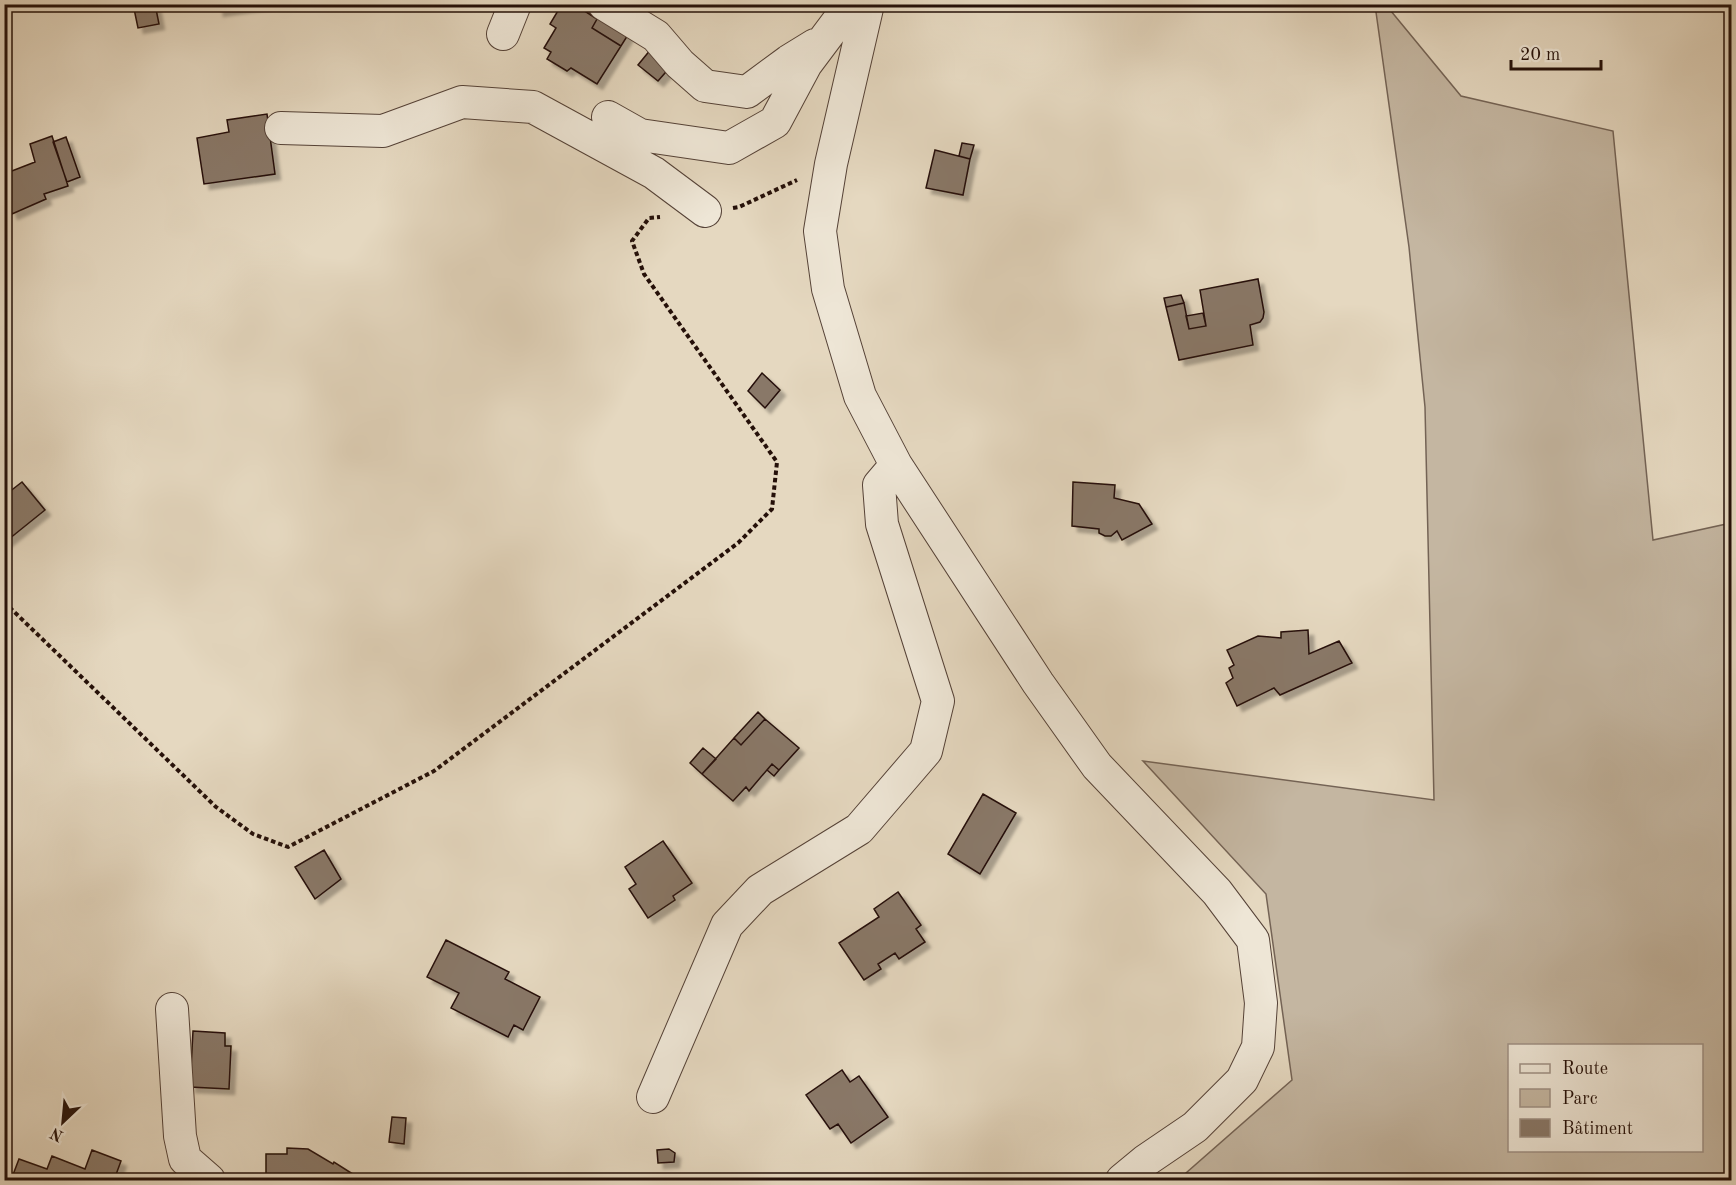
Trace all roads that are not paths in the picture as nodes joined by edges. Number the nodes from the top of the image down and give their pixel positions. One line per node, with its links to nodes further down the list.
1 (515, 4): 6 (street)
2 (604, 4): 7 (street)
3 (644, 4): 7 (street)
4 (851, 4): 8 (street)
5 (868, 4): 12 (street)
6 (503, 34)
7 (656, 36): 8 (street)
8 (824, 39): 9 (street)
9 (608, 117)
10 (281, 128): 11 (street)
11 (705, 211)
12 (896, 465): 14 (street); 16 (street)
13 (172, 1008): 15 (street)
14 (653, 1097)
15 (209, 1180)
16 (1122, 1180)

